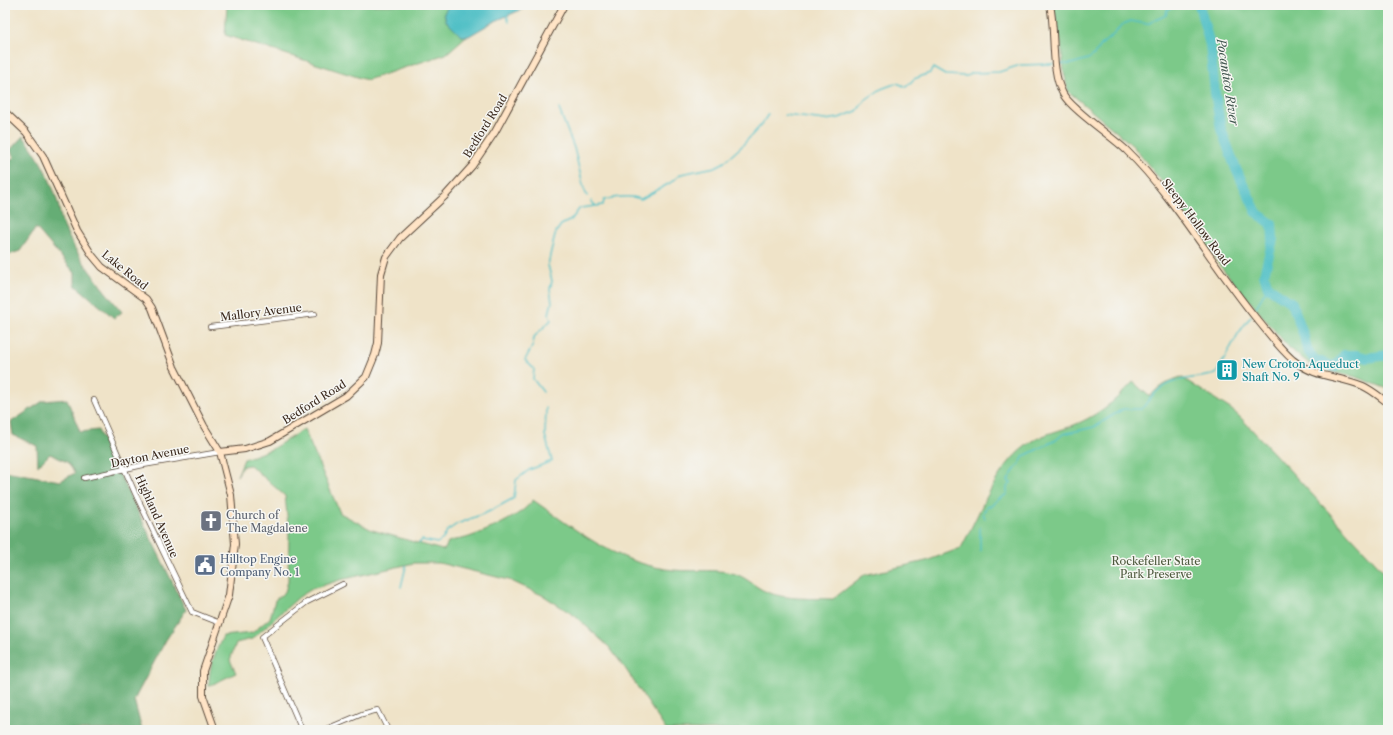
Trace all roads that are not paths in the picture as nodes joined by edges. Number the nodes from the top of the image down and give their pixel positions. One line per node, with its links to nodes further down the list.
1 (564, 5): 8 (street, Bedford Road)
2 (1050, 5): 7 (street, Sleepy Hollow Road)
3 (5, 112): 8 (street, Lake Road)
4 (315, 314): 5 (street, Mallory Avenue)
5 (210, 327)
6 (94, 400): 9 (street, Highland Avenue)
7 (1388, 403)
8 (220, 452): 9 (street, Dayton Avenue); 12 (street)
9 (126, 469): 10 (street, Dayton Avenue); 12 (street, Highland Avenue)
10 (84, 478)
11 (343, 584): 14 (street)
12 (220, 624): 13 (street)
13 (215, 730)
14 (302, 730)
15 (324, 730): 16 (street)
16 (388, 730)

